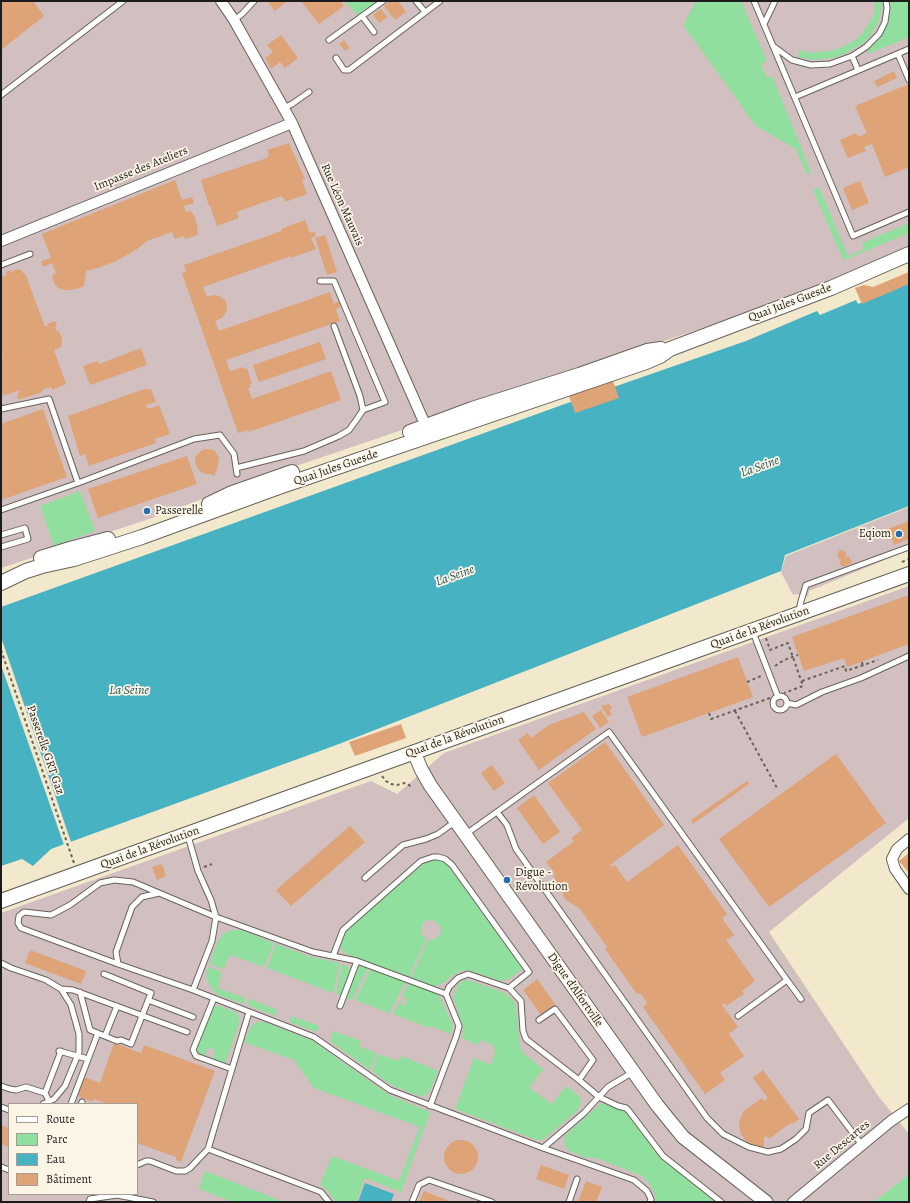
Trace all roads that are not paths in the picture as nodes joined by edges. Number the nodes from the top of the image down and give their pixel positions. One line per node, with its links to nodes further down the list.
1 (123, 1): 24 (lane)
2 (221, 1): 12 (street, Rue Léon Mauvais)
3 (254, 1): 12 (lane)
4 (383, 1): 11 (lane)
5 (416, 1): 10 (lane)
6 (440, 1): 10 (lane)
7 (754, 1): 13 (lane)
8 (775, 1): 13 (lane)
9 (886, 1): 19 (lane)
10 (425, 12): 20 (lane)
11 (362, 16): 14 (lane); 15 (lane)
12 (234, 20): 26 (street, Rue Léon Mauvais)
13 (764, 24): 16 (lane)
14 (374, 32)
15 (329, 40)
16 (773, 46): 19 (lane); 25 (lane)
17 (909, 49): 18 (lane)
18 (898, 54): 21 (lane); 22 (lane)
19 (852, 56): 21 (lane)
20 (336, 58)
21 (858, 70): 25 (lane)
22 (909, 80)
23 (309, 92): 26 (lane)
24 (1, 95)
25 (795, 97): 28 (lane)
26 (284, 108): 27 (street, Rue Léon Mauvais)
27 (292, 123): 29 (street, Impasse des Ateliers); 37 (street, Rue Léon Mauvais)
28 (909, 212)
29 (1, 240)
30 (30, 254): 32 (lane)
31 (909, 254): 37 (main road, Quai Jules Guesde)
32 (1, 265)
33 (320, 281): 36 (lane)
34 (334, 326): 36 (lane)
35 (1, 409): 38 (lane)
36 (362, 410): 38 (lane)
37 (428, 431): 39 (main road, Quai Jules Guesde)
38 (78, 483): 40 (lane)
39 (243, 495): 44 (main road, Quai Jules Guesde); 46 (main road, Quai Jules Guesde)
40 (1, 510)
41 (1, 535): 42 (lane)
42 (1, 547)
43 (909, 547): 47 (lane)
44 (1, 573)
45 (909, 574): 47 (main road, Quai de la Révolution)
46 (1, 583)
47 (803, 613): 48 (main road, Quai de la Révolution)
48 (759, 634): 50 (lane); 52 (main road, Quai de la Révolution)
49 (909, 656): 51 (lane)
50 (778, 697): 51 (lane); 51 (lane)
51 (787, 703)
52 (414, 752): 54 (street, Digue d'Alfortville); 55 (main road, Quai de la Révolution)
53 (497, 812): 56 (lane); 68 (lane); 99 (lane)
54 (456, 821): 56 (street, Digue d'Alfortville); 58 (lane)
55 (188, 835): 61 (main road, Quai de la Révolution); 62 (lane)
56 (466, 835): 90 (street, Digue d'Alfortville)
57 (909, 839): 59 (street)
58 (365, 878)
59 (909, 889)
60 (159, 894): 62 (lane); 66 (lane); 66 (lane)
61 (1, 901)
62 (216, 917): 63 (lane); 71 (lane)
63 (333, 956): 64 (lane); 69 (lane)
64 (357, 961): 73 (lane); 78 (lane)
65 (1, 963): 70 (lane)
66 (118, 964): 71 (lane)
67 (104, 974): 76 (lane)
68 (787, 980): 75 (lane); 81 (lane)
69 (509, 988): 73 (lane); 91 (lane)
70 (61, 989): 72 (lane); 87 (lane)
71 (193, 990): 74 (lane)
72 (80, 992): 77 (lane); 85 (lane)
73 (446, 994): 97 (lane)
74 (214, 998): 79 (lane); 89 (lane)
75 (801, 999)
76 (148, 1000): 80 (lane); 82 (lane)
77 (118, 1006): 80 (lane); 86 (lane)
78 (340, 1006)
79 (249, 1012): 89 (lane); 97 (lane)
80 (142, 1015): 84 (lane); 86 (lane)
81 (738, 1016)
82 (193, 1018)
83 (539, 1020): 91 (lane)
84 (187, 1032)
85 (98, 1033): 86 (lane); 88 (lane)
86 (105, 1036)
87 (78, 1056): 88 (lane); 93 (lane); 95 (lane)
88 (88, 1059): 96 (lane)
89 (232, 1069): 101 (lane)
90 (633, 1072): 94 (lane); 112 (street, Digue d'Alfortville)
91 (579, 1080): 94 (lane)
92 (1, 1086): 93 (lane)
93 (45, 1093): 95 (lane)
94 (599, 1097): 100 (lane); 111 (lane)
95 (53, 1101)
96 (71, 1103)
97 (430, 1106): 100 (lane)
98 (909, 1109): 99 (street, Rue Descartes)
99 (862, 1145): 113 (street, Rue Descartes)
100 (543, 1148): 110 (lane)
101 (208, 1149): 102 (lane); 106 (lane)
102 (138, 1165)
103 (577, 1179): 109 (lane)
104 (89, 1202): 105 (lane)
105 (153, 1202)
106 (329, 1202)
107 (412, 1202): 108 (lane)
108 (492, 1202)
109 (569, 1202)
110 (650, 1202)
111 (721, 1202)
112 (766, 1202)
113 (793, 1202)

